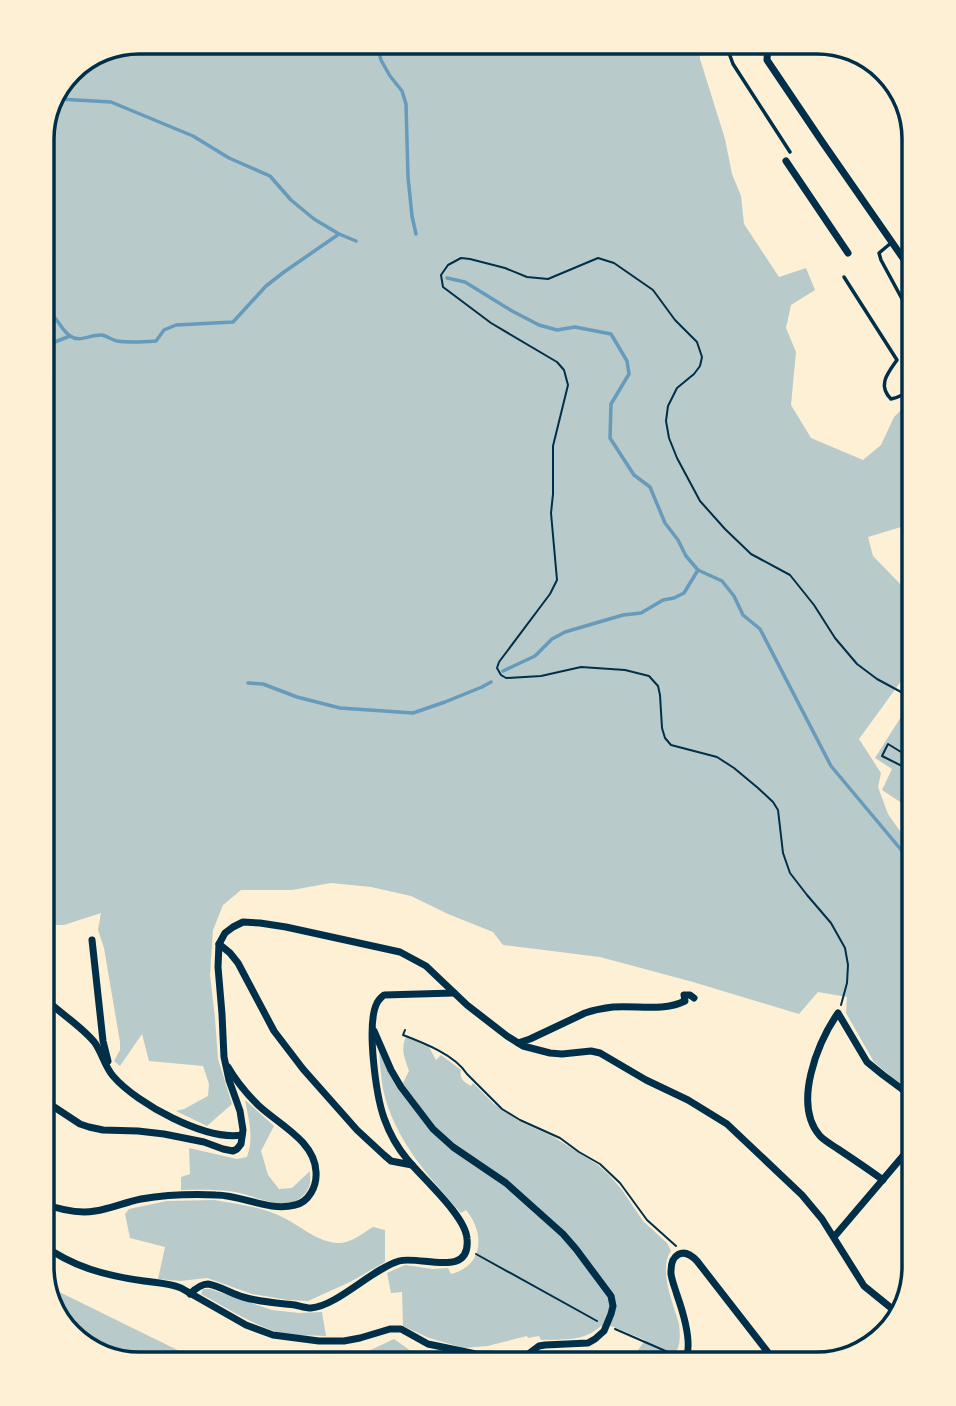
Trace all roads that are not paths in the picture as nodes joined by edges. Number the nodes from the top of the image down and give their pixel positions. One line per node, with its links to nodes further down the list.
1 (729, 54): 3 (lane)
2 (767, 54): 5 (street)
3 (790, 152)
4 (786, 160): 6 (street)
5 (892, 242): 7 (street); 9 (lane)
6 (848, 253)
7 (902, 257)
8 (844, 277): 10 (lane)
9 (902, 299)
10 (902, 394)
11 (92, 940): 19 (street)
12 (219, 944): 13 (street); 18 (street); 24 (street)
13 (454, 993): 16 (street); 17 (street)
14 (694, 998): 17 (street)
15 (54, 1007): 19 (street)
16 (373, 1027): 24 (street); 32 (street)
17 (518, 1043): 27 (street)
18 (224, 1057): 22 (street); 26 (street)
19 (112, 1075): 22 (street)
20 (902, 1089): 25 (street)
21 (54, 1108): 22 (street)
22 (242, 1135)
23 (902, 1157): 25 (street)
24 (412, 1166): 29 (street)
25 (883, 1180): 27 (street)
26 (54, 1206)
27 (834, 1237): 30 (street)
28 (54, 1251): 29 (street)
29 (190, 1294): 31 (street)
30 (891, 1308)
31 (468, 1352)
32 (531, 1352)
33 (686, 1352): 34 (street)
34 (768, 1352)

